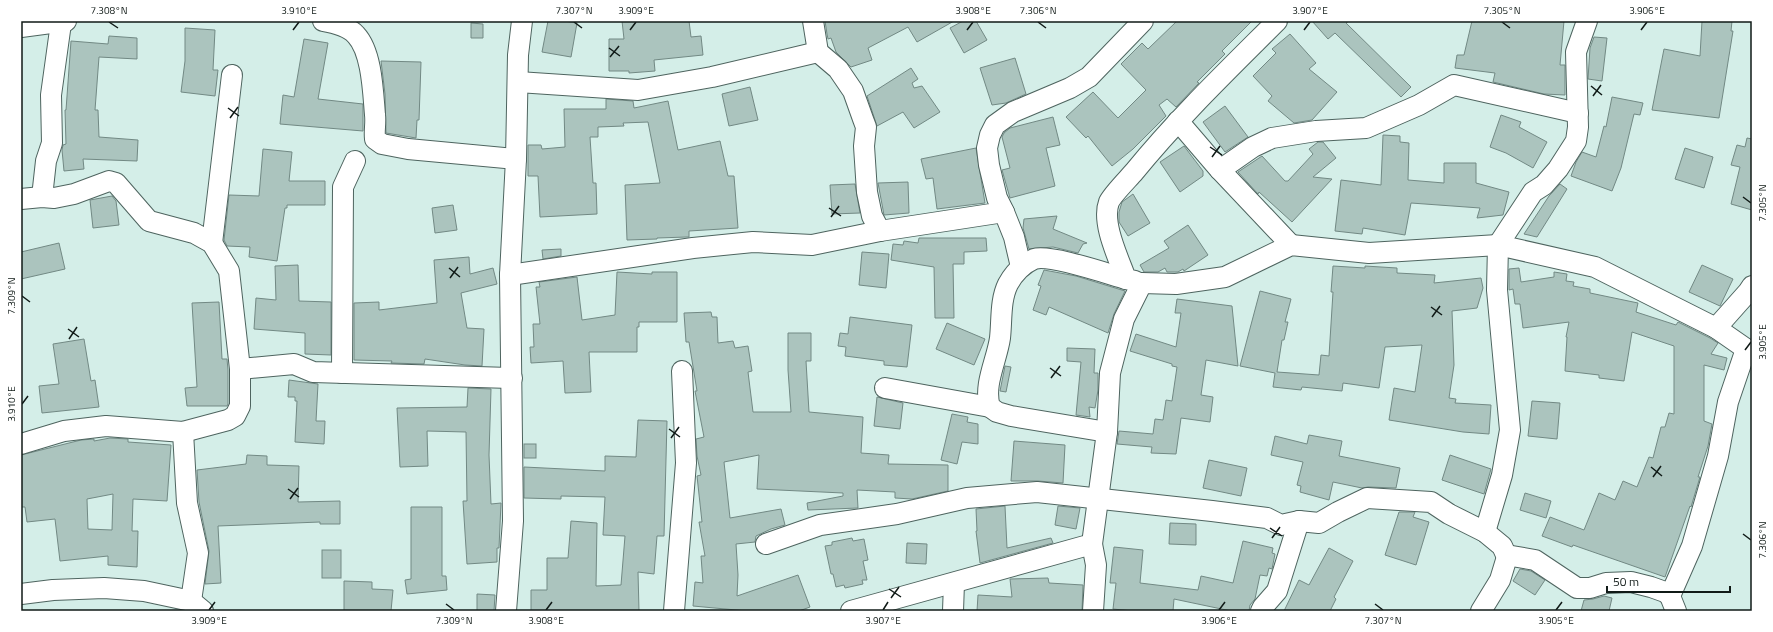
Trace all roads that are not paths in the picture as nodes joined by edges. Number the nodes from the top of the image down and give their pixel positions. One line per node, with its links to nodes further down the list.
1 (323, 21): 14 (street)
2 (522, 21): 11 (street)
3 (813, 21): 9 (street)
4 (1144, 21): 19 (street)
5 (1277, 21): 13 (street)
6 (1587, 21): 12 (street)
7 (63, 22): 8 (street); 17 (street)
8 (21, 27)
9 (818, 52): 11 (street); 20 (street)
10 (232, 75): 21 (street)
11 (518, 82): 14 (street)
12 (1578, 113): 16 (street); 22 (street)
13 (1178, 121): 16 (street); 26 (street)
14 (516, 159): 25 (street)
15 (355, 161): 32 (street)
16 (1220, 170): 23 (street)
17 (42, 197): 18 (street); 21 (street)
18 (21, 199)
19 (1004, 212): 20 (street); 24 (street)
20 (880, 231): 25 (street)
21 (212, 243): 30 (street)
22 (1498, 245): 23 (street); 28 (street); 41 (street)
23 (1291, 246): 26 (street)
24 (1021, 267): 26 (street); 35 (street)
25 (510, 275): 33 (street)
26 (1134, 281): 37 (street)
27 (1752, 286): 28 (street)
28 (1716, 328): 29 (street)
29 (1749, 351): 47 (street)
30 (240, 369): 32 (street); 36 (street)
31 (682, 371): 50 (street)
32 (342, 373): 33 (street)
33 (512, 378): 49 (street)
34 (885, 388): 35 (street)
35 (990, 407): 37 (street)
36 (183, 432): 38 (street); 48 (street)
37 (1107, 432): 39 (street)
38 (21, 444)
39 (1098, 499): 40 (street); 42 (street); 43 (street)
40 (1299, 522): 41 (street); 54 (street)
41 (1484, 532): 44 (street)
42 (766, 544)
43 (1092, 544): 45 (street); 53 (street)
44 (1506, 555): 47 (street); 55 (street)
45 (954, 583): 51 (street); 52 (street)
46 (21, 594): 48 (street)
47 (1673, 604)
48 (197, 606)
49 (506, 611)
50 (674, 611)
51 (851, 611)
52 (953, 611)
53 (1093, 611)
54 (1261, 611)
55 (1481, 611)

